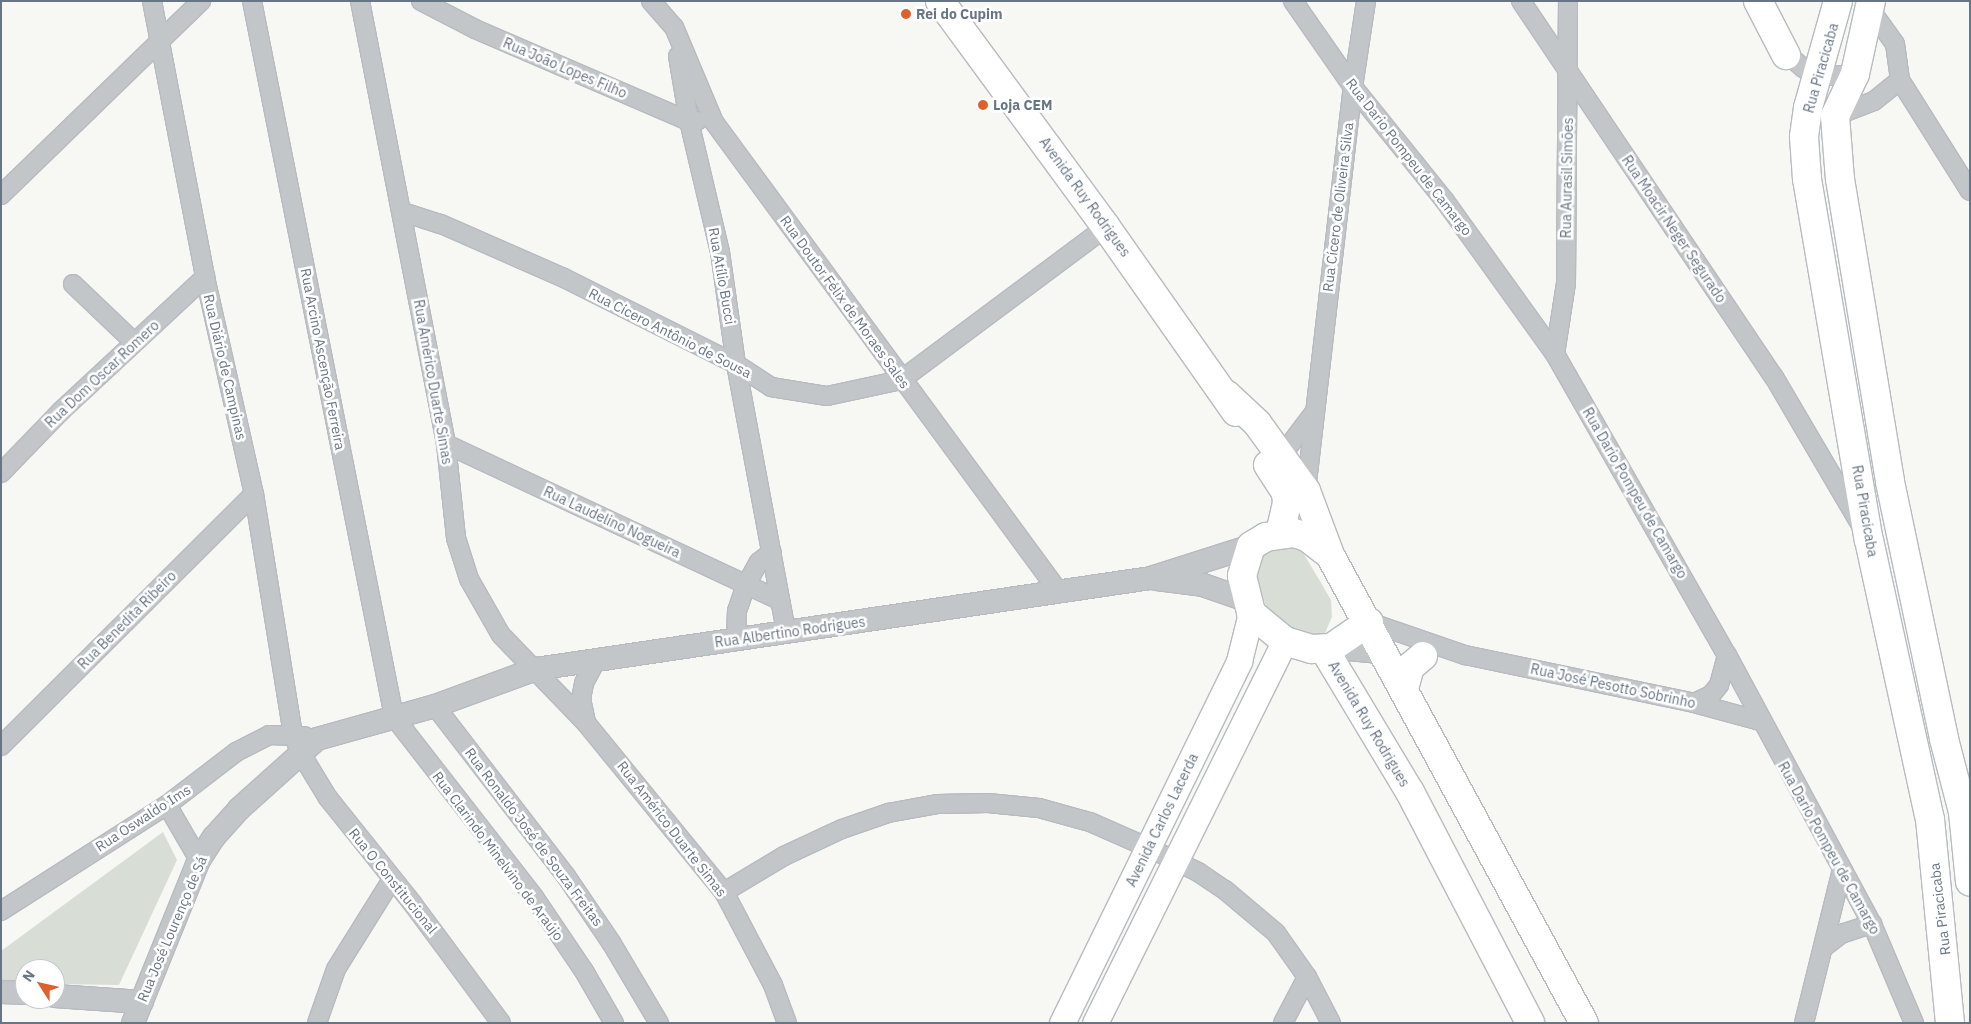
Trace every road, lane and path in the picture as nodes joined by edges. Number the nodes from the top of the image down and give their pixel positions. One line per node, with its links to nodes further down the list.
1 (152, 1): 18 (street, Rua Diário de Campinas)
2 (201, 1): 18 (street)
3 (252, 1): 71 (street, Rua Arcino Ascenção Ferreira)
4 (360, 1): 30 (street, Rua Américo Duarte Simas)
5 (421, 1): 26 (street, Rua João Lopes Filho)
6 (651, 1): 17 (street, Rua Doutor Félix de Moraes Sales)
7 (670, 1): 17 (street, Rua Atílio Bucci)
8 (940, 1): 31 (main road, Avenida Ruy Rodrigues)
9 (1293, 1): 24 (street, Rua Dario Pompeu de Camargo)
10 (1366, 1): 24 (street, Rua Cícero de Oliveira Silva)
11 (1521, 1): 20 (street, Rua Moacir Neger Segurado)
12 (1568, 1): 20 (street, Rua Aurasil Simões)
13 (1748, 1): 19 (street)
14 (1758, 1): 19 (main road)
15 (1838, 1): 21 (main road, Rua Piracicaba)
16 (1870, 5): 22 (main road, Rua Piracicaba); 23 (street)
17 (674, 27): 26 (street, Rua Atílio Bucci); 27 (street, Rua Doutor Félix de Moraes Sales)
18 (161, 40): 29 (street); 32 (street, Rua Diário de Campinas)
19 (1786, 55): 21 (street)
20 (1568, 73): 35 (street, Rua Aurasil Simões); 43 (street, Rua Moacir Neger Segurado)
21 (1820, 73): 22 (street); 41 (main road, Rua Piracicaba)
22 (1855, 74): 25 (main road, Rua Piracicaba)
23 (1900, 80): 25 (street); 28 (street)
24 (1353, 87): 35 (street, Rua Dario Pompeu de Camargo); 39 (street, Rua Cícero de Oliveira Silva)
25 (1835, 116): 77 (main road, Rua Piracicaba)
26 (689, 121): 27 (street, Rua João Lopes Filho); 36 (street, Rua Atílio Bucci)
27 (714, 122): 37 (street, Rua Doutor Félix de Moraes Sales)
28 (1970, 191)
29 (1, 195)
30 (403, 212): 36 (street, Rua Cícero Antônio de Sousa); 40 (street, Rua Américo Duarte Simas)
31 (1106, 227): 37 (street, Rua Cícero Antônio de Sousa); 38 (main road, Avenida Ruy Rodrigues)
32 (205, 277): 34 (street, Rua Dom Oscar Romero); 46 (street, Rua Diário de Campinas)
33 (73, 284): 34 (street)
34 (134, 342): 44 (street, Rua Dom Oscar Romero)
35 (1555, 354): 64 (street, Rua Dario Pompeu de Camargo)
36 (736, 364): 37 (street, Rua Cícero Antônio de Sousa); 50 (street, Rua Atílio Bucci)
37 (901, 380): 54 (street, Rua Doutor Félix de Moraes Sales)
38 (1227, 395): 42 (main road, Avenida Ruy Rodrigues); 47 (main road, Avenida Ruy Rodrigues)
39 (1314, 414): 42 (street); 45 (street, Rua Cícero de Oliveira Silva)
40 (446, 444): 53 (street, Rua Laudelino Nogueira); 67 (street, Rua Américo Duarte Simas)
41 (1854, 451): 43 (street); 48 (main road, Rua Piracicaba)
42 (1282, 454): 45 (main road, Avenida Ruy Rodrigues)
43 (1823, 460): 48 (street, Rua Moacir Neger Segurado)
44 (1, 473)
45 (1306, 491): 51 (main road, Avenida Ruy Rodrigues)
46 (254, 494): 74 (street, Rua Diário de Campinas); 75 (street, Rua Benedita Ribeiro)
47 (1280, 533): 49 (main road); 51 (main road)
48 (1869, 540): 107 (main road, Rua Piracicaba)
49 (1251, 546): 52 (street, Rua Albertino Rodrigues); 56 (main road)
50 (772, 552): 53 (street); 55 (street, Rua Atílio Bucci)
51 (1330, 555): 57 (main road, Avenida Ruy Rodrigues)
52 (1151, 578): 54 (street, Rua Albertino Rodrigues); 56 (street, Rua Albertino Rodrigues)
53 (746, 585): 55 (street, Rua Laudelino Nogueira); 59 (street)
54 (1059, 592): 58 (street, Rua Albertino Rodrigues)
55 (779, 600): 58 (street, Rua Atílio Bucci)
56 (1248, 607): 60 (main road, Avenida Ruy Rodrigues); 78 (main road, Avenida Carlos Lacerda)
57 (1369, 622): 61 (main road); 62 (main road, Avenida Ruy Rodrigues); 63 (street, Rua José Pesotto Sobrinho)
58 (786, 632): 59 (street, Rua Albertino Rodrigues)
59 (736, 639): 66 (street, Rua Albertino Rodrigues)
60 (1285, 641): 61 (main road, Avenida Ruy Rodrigues); 80 (main road)
61 (1324, 649): 62 (street, Rua José Pesotto Sobrinho); 103 (main road, Avenida Ruy Rodrigues)
62 (1386, 655): 65 (street, Rua José Pesotto Sobrinho); 68 (main road, Avenida Ruy Rodrigues)
63 (1465, 655): 65 (street, Rua José Pesotto Sobrinho); 69 (street, Rua José Pesotto Sobrinho)
64 (1726, 655): 69 (street); 72 (street, Rua Dario Pompeu de Camargo)
65 (1423, 656): 68 (main road)
66 (596, 660): 67 (street, Rua Albertino Rodrigues); 73 (street)
67 (536, 669): 70 (street, Rua Albertino Rodrigues); 73 (street, Rua Américo Duarte Simas)
68 (1404, 689): 104 (main road, Avenida Ruy Rodrigues)
69 (1694, 703): 72 (street, Rua José Pesotto Sobrinho)
70 (435, 706): 71 (street, Rua Oswaldo Ims); 97 (street, Rua Ronaldo José de Souza Freitas)
71 (394, 717): 74 (street, Rua Oswaldo Ims); 96 (street, Rua Clarindo Minelvino de Araújo)
72 (1760, 721): 81 (street, Rua Dario Pompeu de Camargo)
73 (586, 723): 84 (street, Rua Américo Duarte Simas)
74 (303, 742): 76 (street, Rua Oswaldo Ims); 79 (street, Rua José Lourenço de Sá); 82 (street, Rua O Constitucional)
75 (1, 746)
76 (167, 805): 79 (street); 85 (street, Rua Oswaldo Ims)
77 (1966, 816): 83 (main road, Rua Piracicaba)
78 (1149, 848): 80 (street); 84 (street); 99 (main road, Avenida Carlos Lacerda)
79 (199, 860): 92 (street, Rua José Lourenço de Sá)
80 (1176, 862): 88 (street); 100 (main road)
81 (1841, 873): 86 (street, Rua Dario Pompeu de Camargo); 87 (street)
82 (391, 880): 94 (street); 95 (street, Rua O Constitucional)
83 (1970, 882)
84 (724, 892): 98 (street, Rua Américo Duarte Simas)
85 (1, 911)
86 (1872, 924): 87 (street); 106 (street, Rua Dario Pompeu de Camargo)
87 (1823, 948): 105 (street)
88 (1307, 977): 101 (street); 102 (street)
89 (1, 992): 90 (street)
90 (15, 993)
91 (65, 998): 92 (street)
92 (141, 1012): 93 (street, Rua José Lourenço de Sá)
93 (133, 1023)
94 (317, 1023)
95 (501, 1023)
96 (614, 1023)
97 (659, 1023)
98 (787, 1023)
99 (1062, 1023)
100 (1095, 1023)
101 (1283, 1023)
102 (1331, 1023)
103 (1530, 1023)
104 (1584, 1023)
105 (1804, 1023)
106 (1914, 1023)
107 (1950, 1023)

